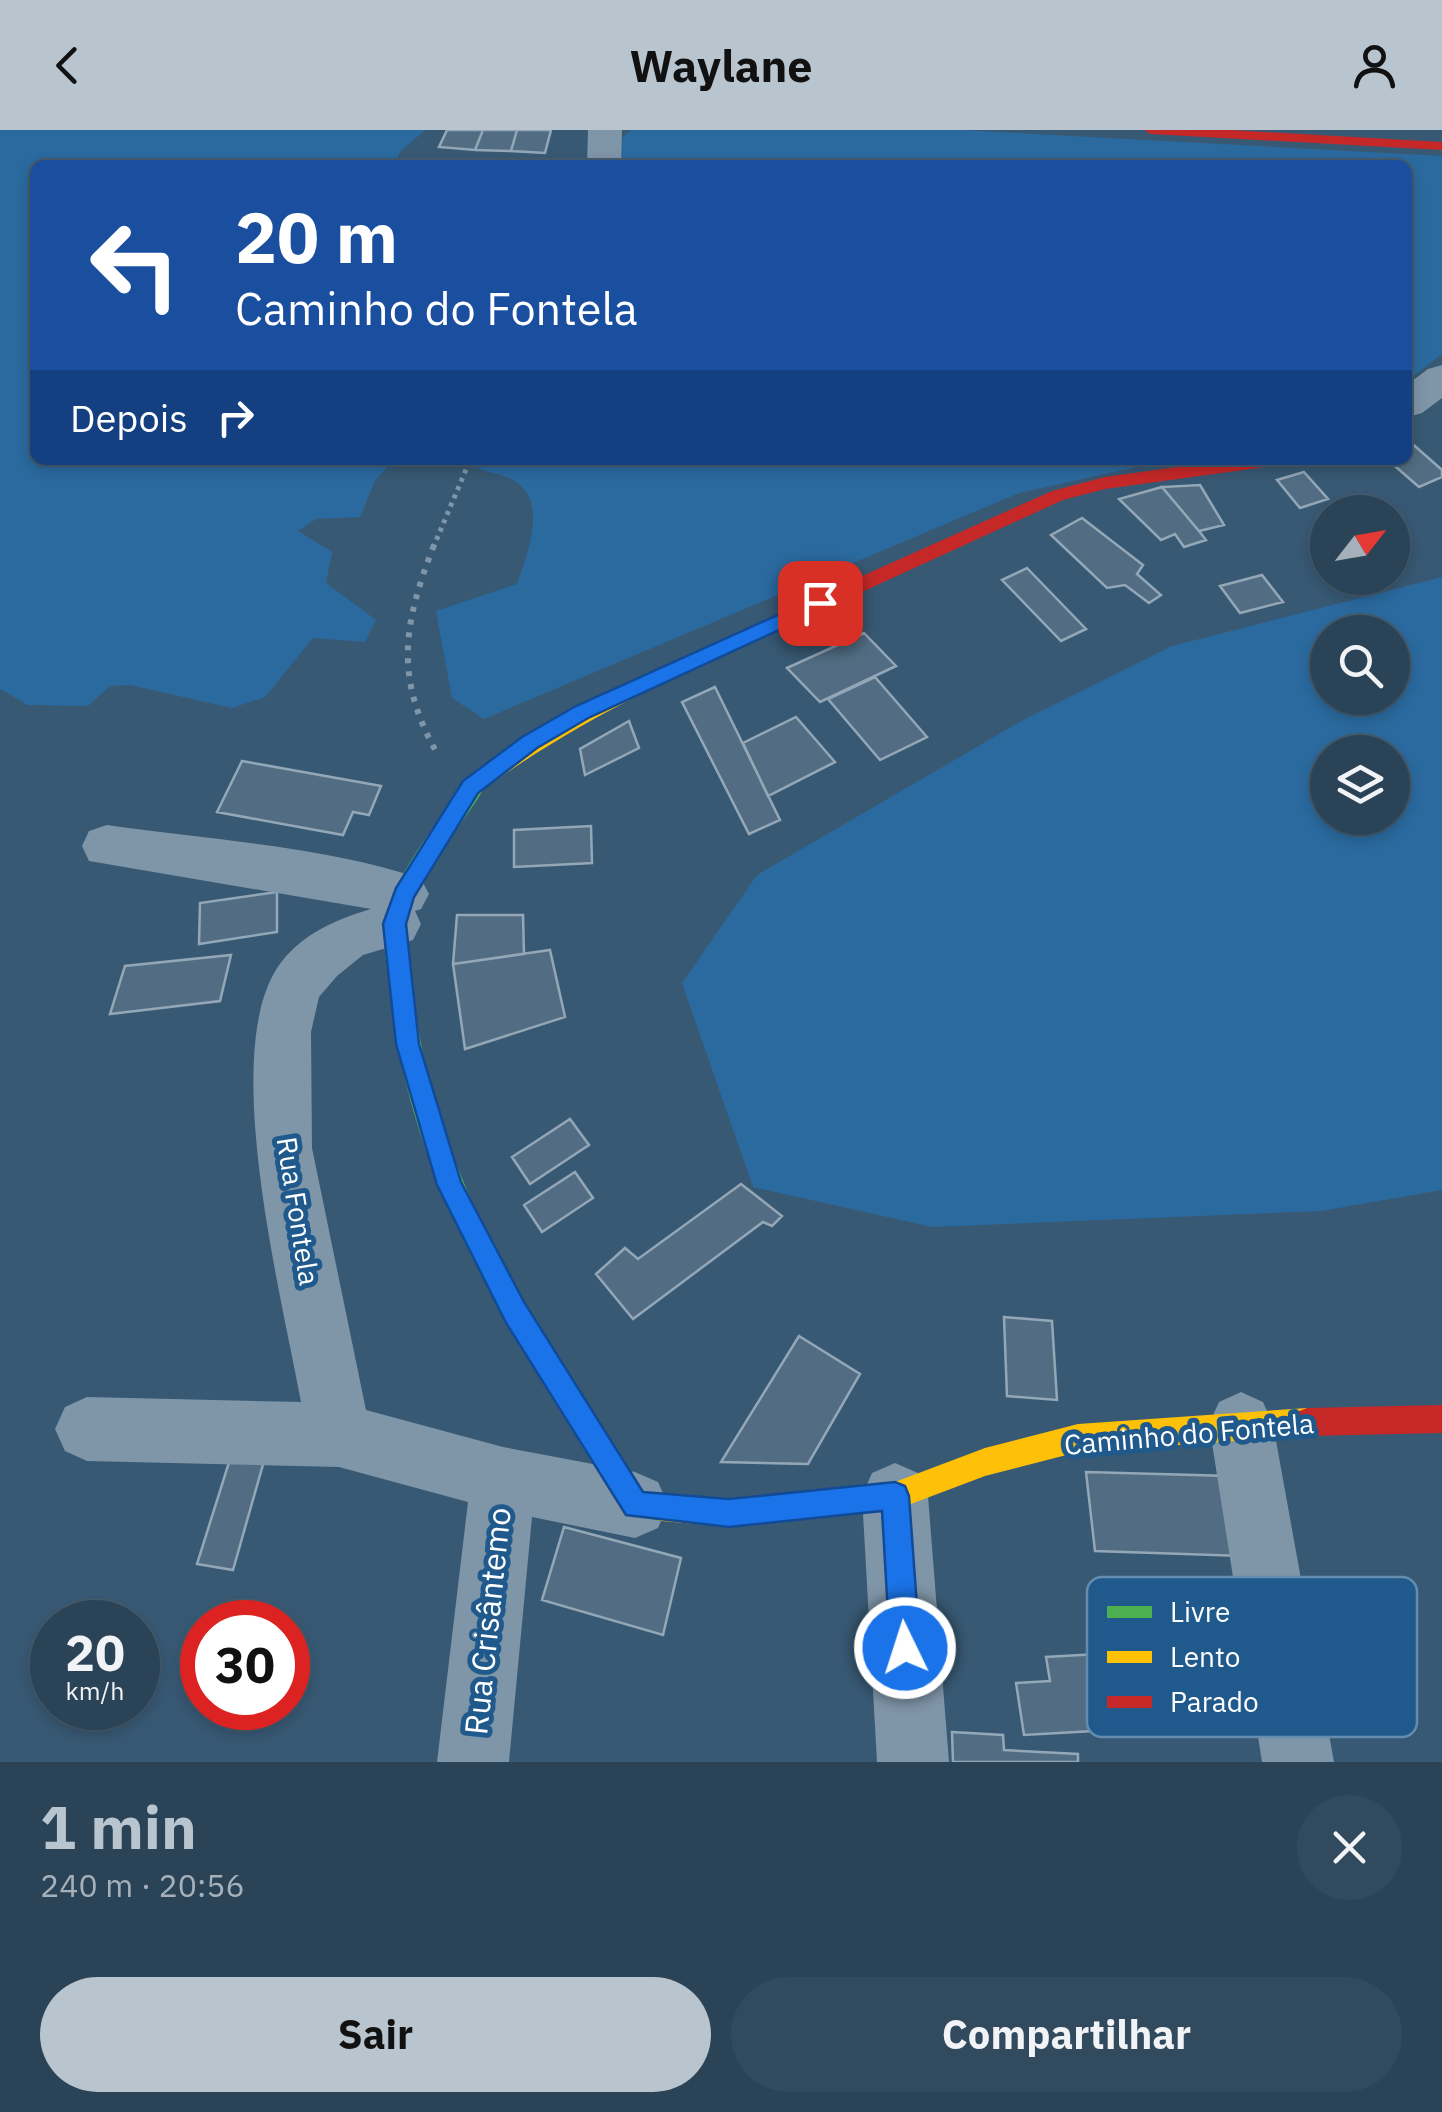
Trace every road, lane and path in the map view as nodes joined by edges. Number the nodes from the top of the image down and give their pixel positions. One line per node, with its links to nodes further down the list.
1 (605, 130): 4 (street)
2 (1150, 130): 3 (street)
3 (1442, 146)
4 (604, 160)
5 (1442, 378): 6 (street)
6 (1412, 401)
7 (468, 465): 9 (path)
8 (1236, 465): 9 (street)
9 (471, 787): 11 (street)
10 (107, 846): 11 (street)
11 (399, 909): 15 (street, Rua Fontela); 18 (street)
12 (1442, 1419): 13 (street, Caminho do Fontela)
13 (1241, 1424): 17 (street, Caminho do Fontela); 19 (street)
14 (87, 1429): 15 (street)
15 (339, 1435): 16 (street)
16 (503, 1480): 18 (street); 21 (street, Rua Crisântemo)
17 (895, 1496): 18 (street, Caminho do Fontela); 22 (street)
18 (636, 1505)
19 (1267, 1577)
20 (1294, 1737): 23 (street)
21 (473, 1762)
22 (912, 1762)
23 (1298, 1762)

